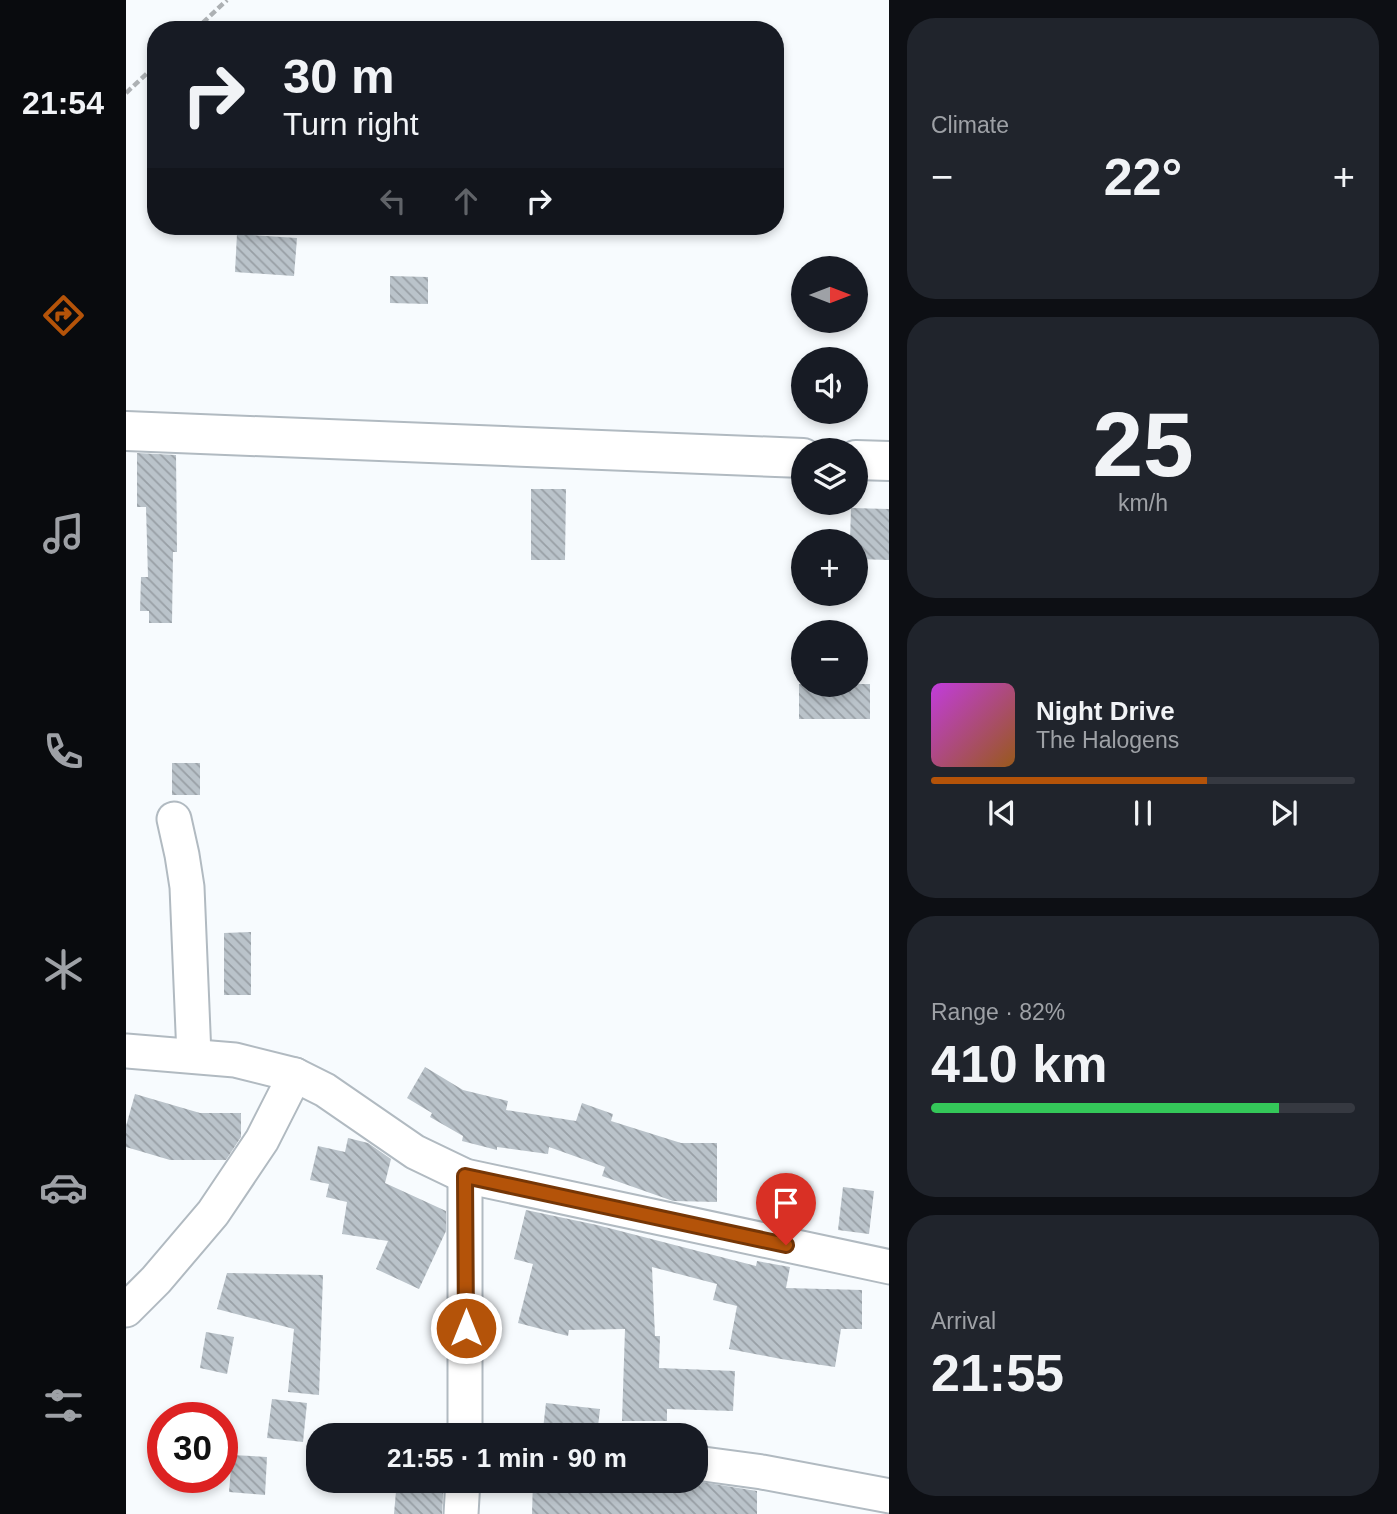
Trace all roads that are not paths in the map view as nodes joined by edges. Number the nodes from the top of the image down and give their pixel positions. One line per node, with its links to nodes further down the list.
1 (126, 430): 2 (street)
2 (791, 458)
3 (868, 460): 4 (street)
4 (889, 461)
5 (174, 819): 7 (street)
6 (126, 1051): 7 (street)
7 (194, 1056): 8 (street)
8 (295, 1075): 9 (street); 11 (street)
9 (465, 1176): 10 (street); 12 (street)
10 (889, 1267)
11 (126, 1310)
12 (472, 1423)
13 (708, 1465): 15 (street)
14 (462, 1493): 16 (street)
15 (889, 1496)
16 (461, 1514)

